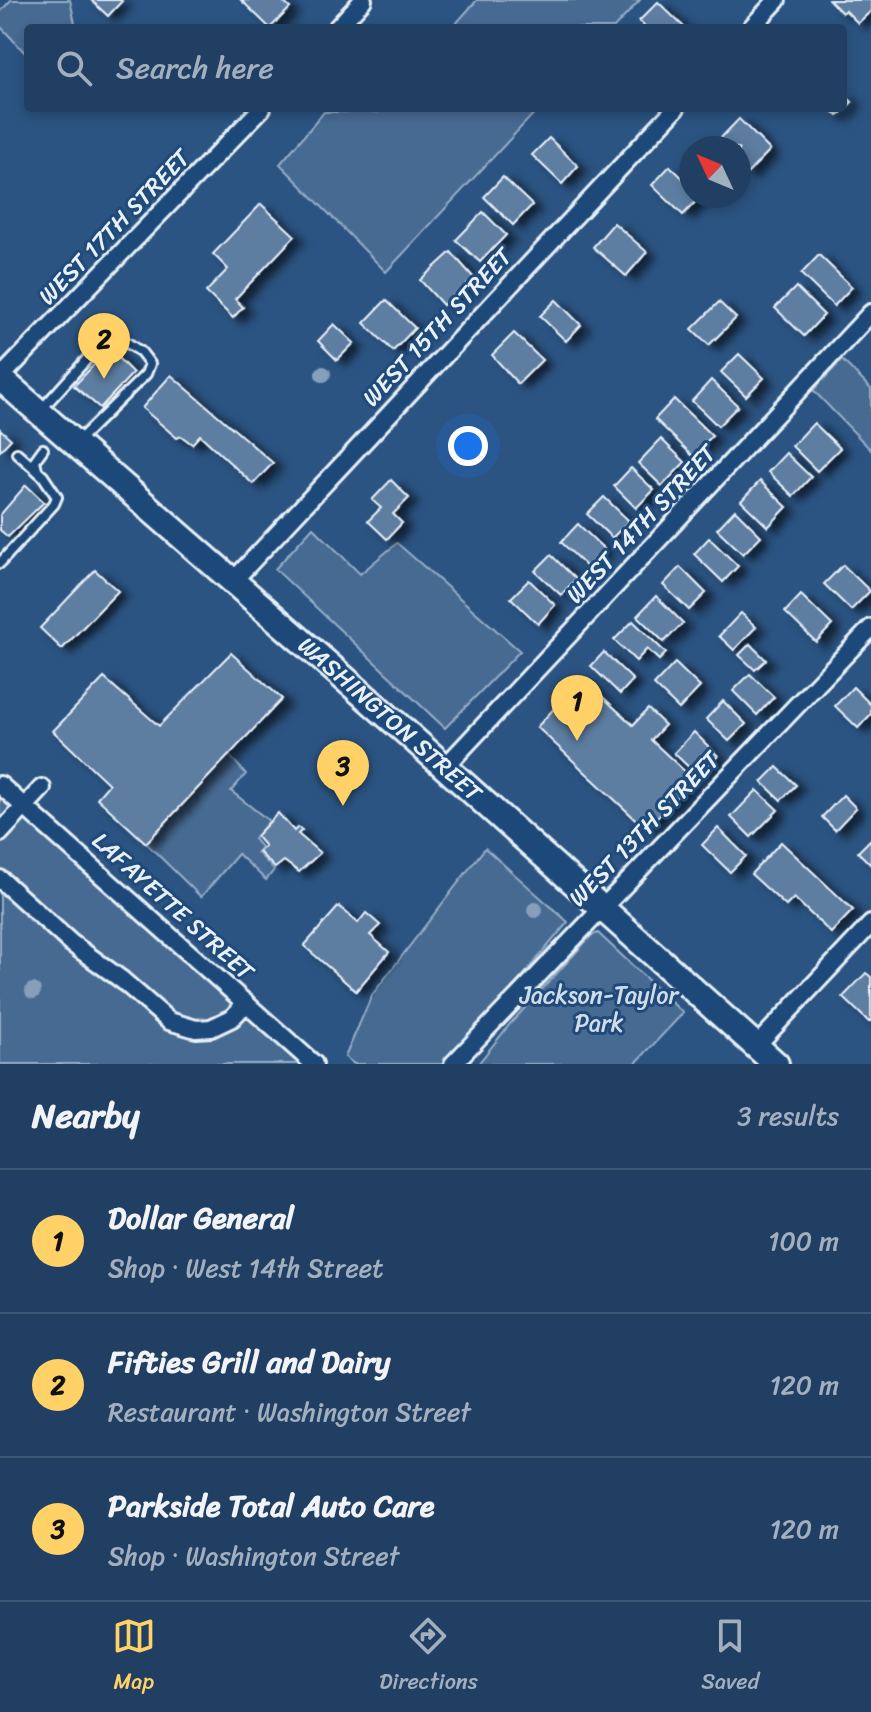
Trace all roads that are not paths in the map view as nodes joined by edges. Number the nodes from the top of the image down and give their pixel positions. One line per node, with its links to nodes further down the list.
1 (363, 0): 3 (street)
2 (777, 0): 4 (street)
3 (341, 24)
4 (755, 24)
5 (258, 112): 8 (street, WEST 17TH STREET)
6 (672, 112): 15 (street, WEST 15TH STREET)
7 (871, 313): 17 (street, WEST 14TH STREET)
8 (0, 378): 9 (main road, WASHINGTON STREET)
9 (38, 412): 10 (main road, WASHINGTON STREET); 10 (lane)
10 (75, 445): 15 (main road, WASHINGTON STREET)
11 (43, 449): 13 (lane)
12 (17, 453): 13 (lane)
13 (37, 470): 14 (lane)
14 (0, 563)
15 (234, 580): 17 (main road, WASHINGTON STREET)
16 (871, 628): 23 (street, WEST 13TH STREET)
17 (445, 767): 23 (main road, WASHINGTON STREET)
18 (0, 785): 20 (street, LAFAYETTE STREET)
19 (42, 788): 20 (street)
20 (25, 807): 21 (street); 25 (street, LAFAYETTE STREET)
21 (0, 833)
22 (0, 879): 25 (street)
23 (601, 907): 26 (main road, WASHINGTON STREET); 28 (street, WEST 13TH STREET)
24 (871, 924): 26 (street)
25 (246, 1003): 27 (street, LAFAYETTE STREET)
26 (756, 1046): 29 (main road, WASHINGTON STREET)
27 (314, 1064)
28 (453, 1064)
29 (776, 1064)

